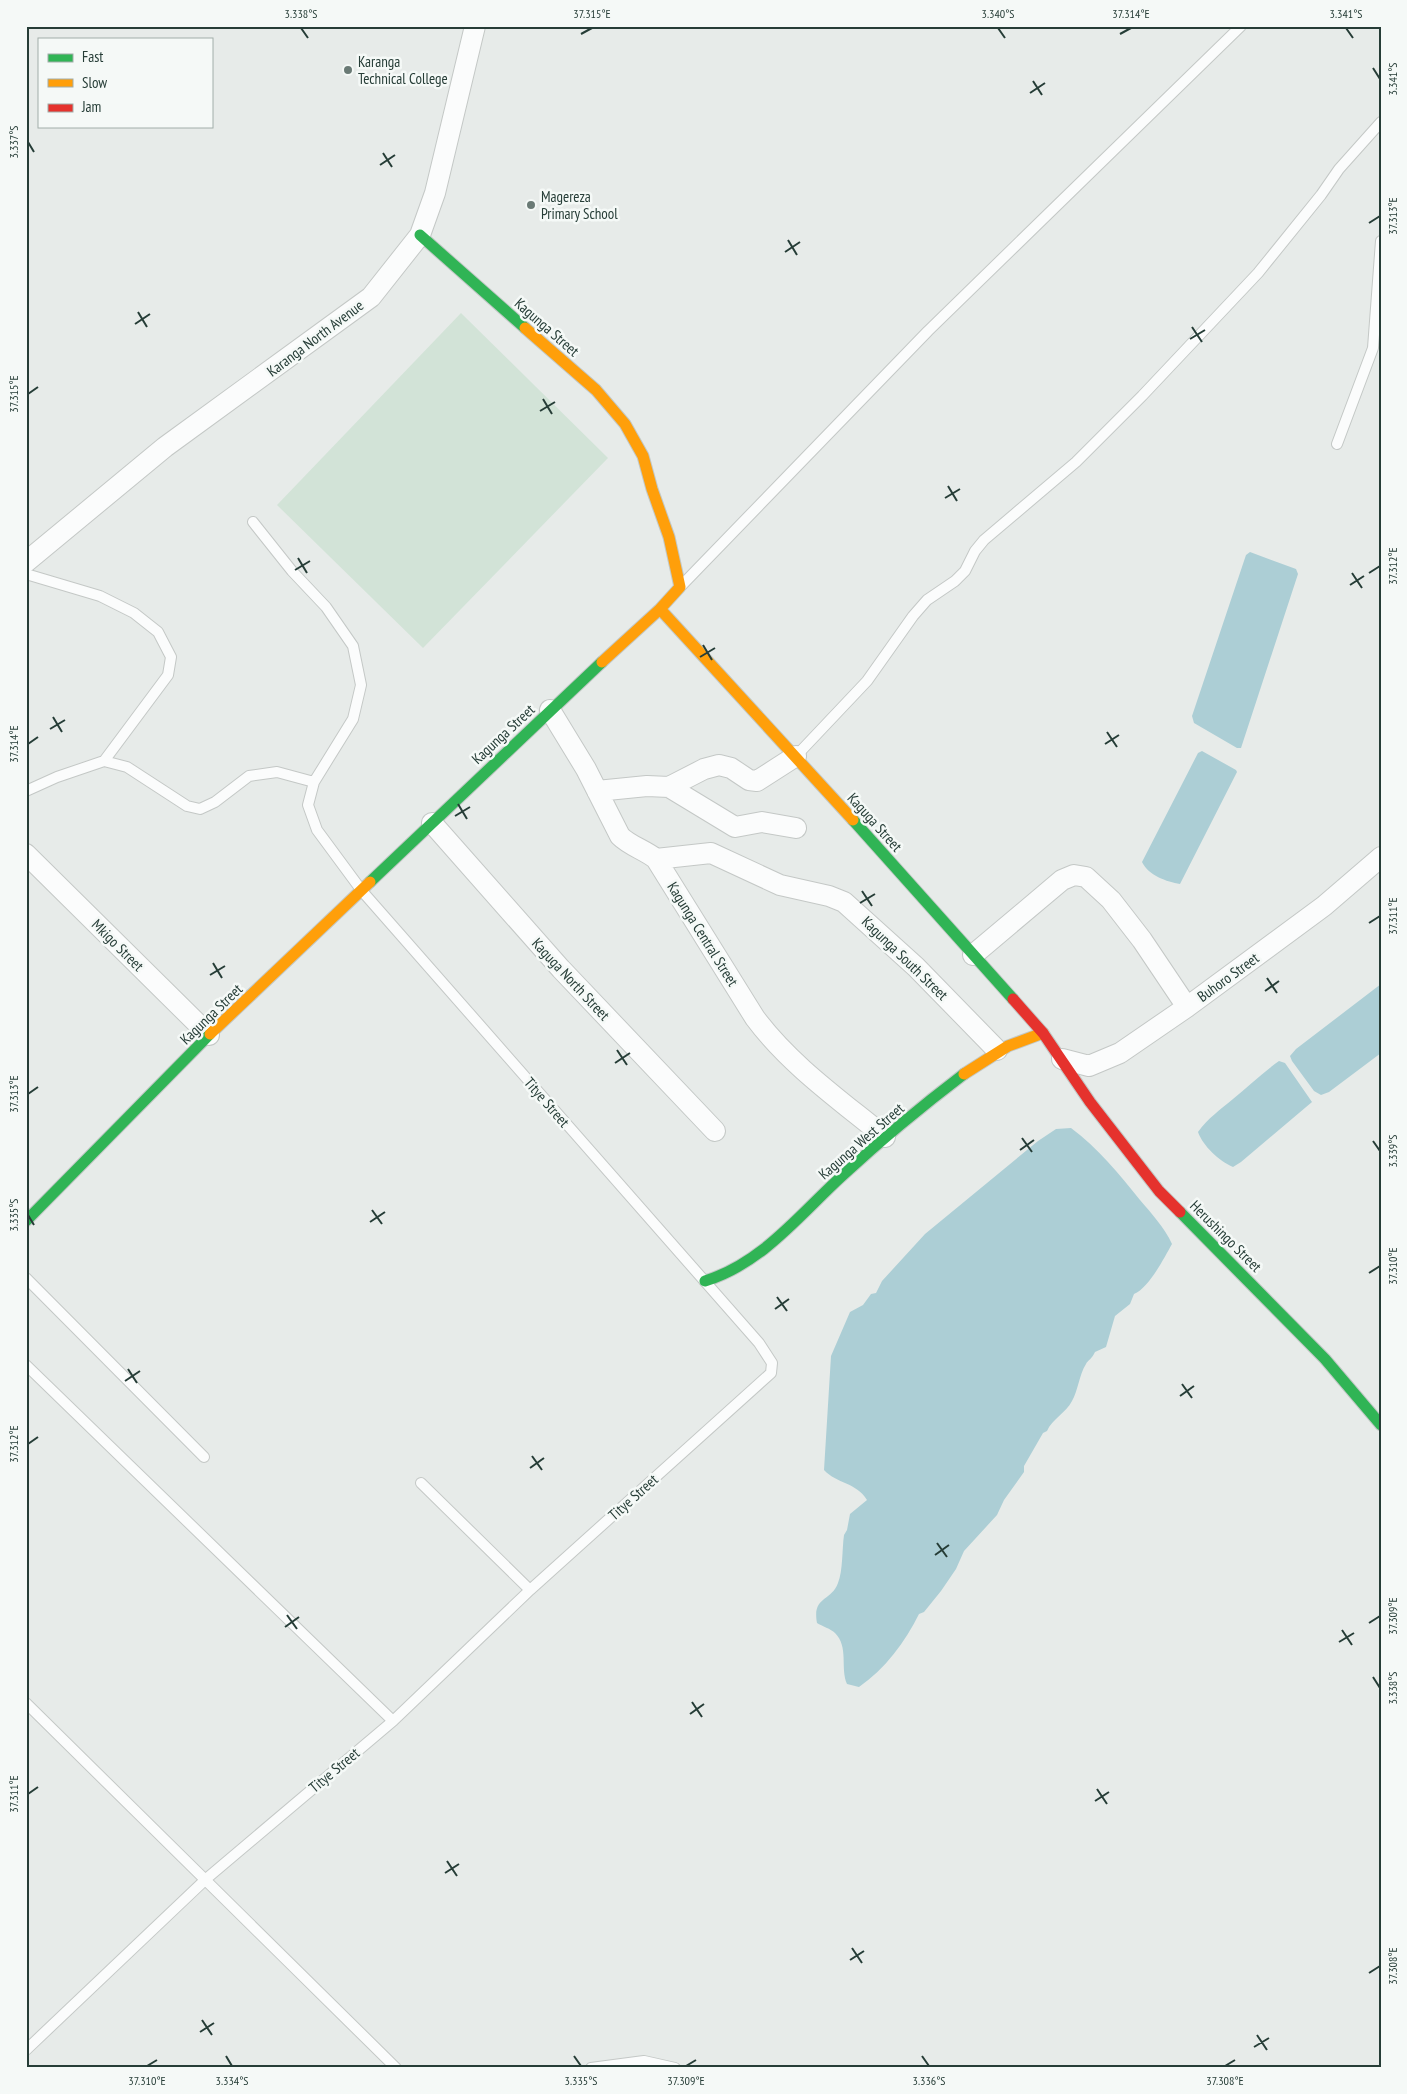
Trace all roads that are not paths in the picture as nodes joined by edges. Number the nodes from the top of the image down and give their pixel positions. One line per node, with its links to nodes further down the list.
1 (475, 26): 4 (street, Karanga North Avenue)
2 (1241, 26): 10 (lane)
3 (1381, 122): 13 (lane)
4 (420, 235): 8 (street, Karanga North Avenue); 10 (street, Kagunga Street)
5 (1381, 241): 6 (lane)
6 (1337, 444)
7 (253, 522): 15 (lane, Titye Street)
8 (26, 562)
9 (26, 574): 14 (lane)
10 (680, 587): 11 (street, Kagunga Street)
11 (660, 609): 12 (street, Kagunga Street); 13 (street, Kaguga Street)
12 (550, 710): 18 (street, Kagunga Central Street); 19 (street, Kagunga Street)
13 (796, 756): 16 (street); 25 (street, Kaguga Street)
14 (104, 761): 15 (lane); 17 (lane)
15 (314, 782): 24 (lane, Titye Street)
16 (668, 787): 18 (street); 20 (street)
17 (26, 791)
18 (597, 791): 23 (street, Kagunga Central Street)
19 (432, 823): 24 (street, Kagunga Street); 31 (street, Kaguga North Street)
20 (796, 828)
21 (26, 854): 28 (street, Mkigo Street)
22 (1381, 857): 26 (street, Buhoro Street)
23 (656, 859): 29 (street, Kagunga South Street); 32 (street, Kagunga Central Street)
24 (362, 891): 28 (street, Kagunga Street); 35 (lane, Titye Street)
25 (974, 955): 26 (street); 27 (street, Kaguga Street)
26 (1187, 1007): 30 (street, Buhoro Street)
27 (1043, 1033): 29 (street, Kagunga West Street); 30 (street, Kaguga Street)
28 (209, 1035): 33 (street, Kagunga Street)
29 (997, 1050): 32 (street, Kagunga West Street)
30 (1062, 1059): 37 (street, Herushingo Street)
31 (715, 1131)
32 (886, 1137): 35 (street, Kagunga West Street)
33 (26, 1221)
34 (26, 1278): 38 (lane)
35 (705, 1281): 40 (lane, Titye Street)
36 (26, 1365): 42 (lane)
37 (1381, 1425)
38 (204, 1457)
39 (421, 1482): 40 (lane)
40 (530, 1590): 42 (lane, Titye Street)
41 (26, 1703): 43 (lane)
42 (393, 1721): 43 (lane, Titye Street)
43 (206, 1879): 44 (lane, Titye Street); 45 (lane)
44 (26, 2050)
45 (396, 2068)
46 (591, 2068): 47 (lane)
47 (675, 2068)

